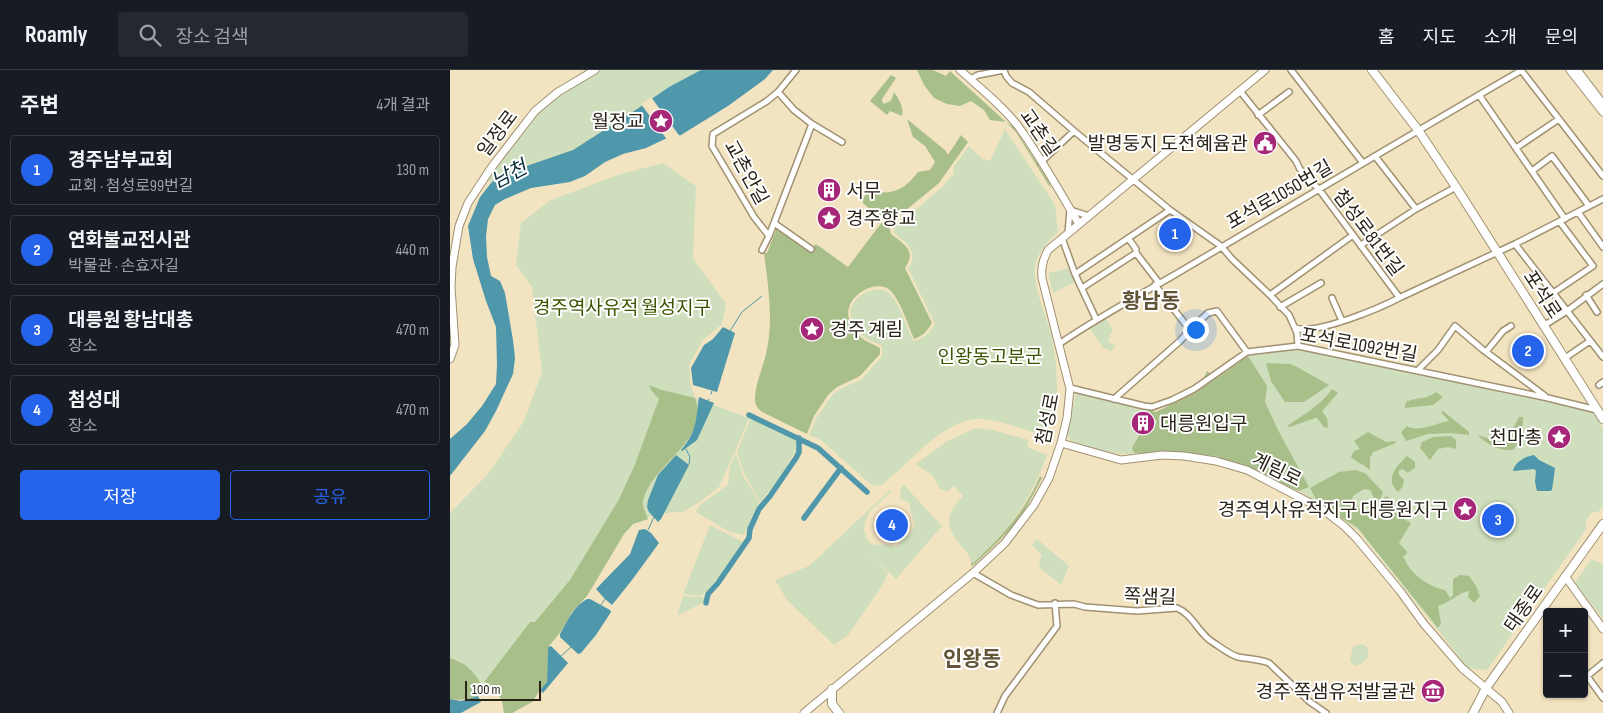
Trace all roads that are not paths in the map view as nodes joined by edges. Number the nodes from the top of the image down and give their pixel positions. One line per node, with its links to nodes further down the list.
1 (595, 70): 81 (street, 일정로)
2 (796, 70): 13 (street, 교촌안길)
3 (960, 70): 11 (street, 교촌길)
4 (1004, 70): 11 (street); 22 (street)
5 (1265, 70): 12 (street, 첨성로)
6 (1291, 70): 27 (street)
7 (1372, 70): 21 (main road, 포석로)
8 (1521, 70): 15 (street, 포석로1050번길); 19 (street)
9 (1570, 70): 17 (street)
10 (1577, 70): 16 (street)
11 (970, 79): 26 (street, 교촌길)
12 (1240, 91): 18 (street, 첨성로81번길); 30 (street, 첨성로)
13 (778, 92): 20 (street); 44 (street, 교촌안길)
14 (1290, 92): 18 (street)
15 (1479, 94): 21 (street, 포석로1050번길); 24 (street)
16 (1603, 104)
17 (1603, 112)
18 (1258, 114): 32 (street, 첨성로81번길)
19 (1559, 119): 24 (street); 29 (street)
20 (812, 124): 23 (street); 41 (street, 교촌안길)
21 (1418, 130): 25 (street, 포석로1050번길); 31 (main road, 포석로)
22 (1074, 131): 26 (street); 30 (street)
23 (842, 142)
24 (1516, 147): 28 (street)
25 (1375, 156): 27 (street, 포석로1050번길); 35 (street)
26 (1041, 162): 36 (street, 교촌길)
27 (1362, 163): 32 (street, 포석로1050번길)
28 (1532, 171): 34 (street); 40 (street)
29 (1603, 176)
30 (1132, 180): 37 (street); 39 (street, 첨성로)
31 (1456, 187): 35 (street); 53 (main road, 포석로)
32 (1318, 188): 43 (street, 첨성로81번길); 49 (street, 포석로1050번길)
33 (1603, 199): 34 (street)
34 (1589, 206): 38 (street)
35 (1416, 209): 48 (street)
36 (1070, 210): 39 (street); 42 (street, 교촌길); 45 (street)
37 (1170, 210): 46 (street); 49 (street)
38 (1578, 212): 40 (street); 50 (street)
39 (1089, 216): 42 (street, 첨성로)
40 (1562, 220): 47 (street); 60 (street)
41 (774, 223): 44 (street, 교촌안길); 51 (street, 교촌안길)
42 (1079, 224): 45 (street, 첨성로)
43 (1353, 235): 48 (street, 첨성로81번길); 61 (street)
44 (769, 236): 52 (street, 교촌안길)
45 (1065, 236): 55 (street); 75 (street, 첨성로)
46 (1128, 238): 54 (street); 55 (street)
47 (1515, 244): 53 (street); 60 (street)
48 (1361, 245): 63 (street, 첨성로81번길)
49 (1221, 246): 57 (street, 포석로1050번길); 61 (street)
50 (1603, 247)
51 (810, 249)
52 (762, 250)
53 (1496, 252): 63 (street); 70 (main road, 포석로)
54 (1136, 253): 57 (street); 59 (street)
55 (1075, 274): 59 (street)
56 (1321, 283): 65 (street)
57 (1157, 284): 68 (street, 포석로1050번길); 73 (street)
58 (1603, 284): 62 (street)
59 (1082, 288): 68 (street)
60 (1552, 293): 66 (street)
61 (1270, 295): 65 (street)
62 (1586, 295): 66 (street); 67 (street)
63 (1400, 297): 69 (street)
64 (1332, 298): 69 (street)
65 (1280, 307): 72 (street)
66 (1567, 311): 70 (street); 74 (street)
67 (1597, 312)
68 (1096, 319): 75 (street, 포석로1050번길)
69 (1342, 321): 72 (street)
70 (1544, 324): 79 (main road, 포석로)
71 (1511, 326): 78 (street)
72 (1295, 328): 76 (street)
73 (1190, 330): 77 (street); 84 (street)
74 (1590, 341): 79 (street); 80 (street)
75 (1058, 344): 83 (street, 첨성로)
76 (1298, 346): 77 (street, 포석로1092번길); 82 (street, 포석로1092번길)
77 (1248, 352): 84 (street, 포석로1092번길)
78 (1486, 352): 82 (street); 85 (street)
79 (1565, 358): 86 (main road, 포석로)
80 (1603, 358)
81 (450, 359)
82 (1418, 370): 85 (street, 포석로1092번길)
83 (1070, 388): 84 (street, 포석로1092번길); 88 (street, 첨성로)
84 (1114, 398)
85 (1548, 398): 86 (street, 포석로1092번길)
86 (1597, 410): 87 (main road, 포석로)
87 (1603, 420)
88 (1061, 443): 90 (street, 첨성로); 97 (street, 계림로)
89 (1603, 524): 91 (main road, 태종로)
90 (973, 573): 92 (street, 쪽샘길); 98 (street, 첨성로)
91 (1565, 576): 93 (street); 97 (main road, 태종로)
92 (1055, 603): 102 (street); 103 (street, 쪽샘길)
93 (1603, 629)
94 (1603, 663): 95 (street)
95 (1588, 675)
96 (1588, 680): 99 (street)
97 (1486, 688): 104 (main road, 태종로); 105 (street, 계림로)
98 (832, 689): 100 (street, 첨성로); 101 (main road)
99 (1603, 698)
100 (804, 713)
101 (839, 713)
102 (997, 713)
103 (1326, 713)
104 (1473, 713)
105 (1510, 713)

